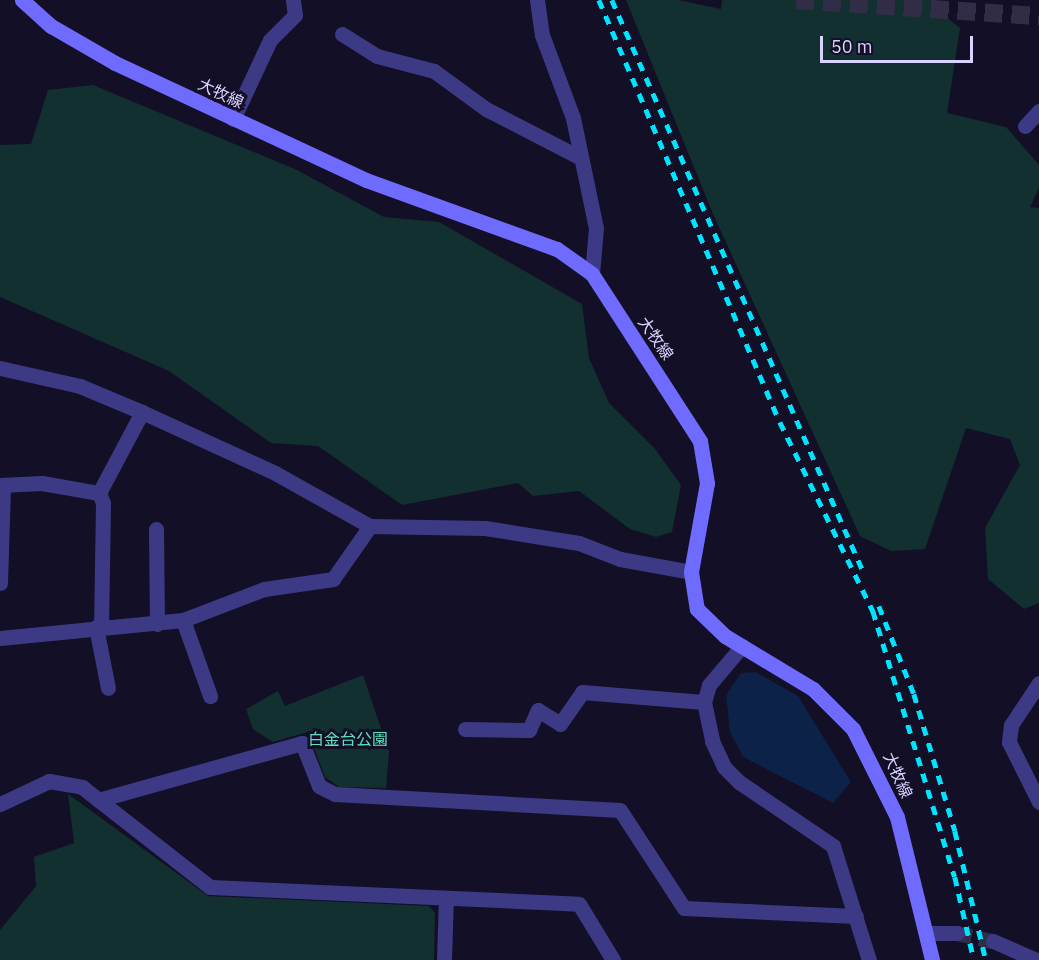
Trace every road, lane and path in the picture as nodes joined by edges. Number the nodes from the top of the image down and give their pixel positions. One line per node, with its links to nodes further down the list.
1 (22, 0): 6 (street, 大牧線)
2 (293, 0): 6 (street)
3 (537, 0): 8 (street)
4 (342, 34): 8 (street)
5 (1039, 111): 7 (street)
6 (233, 118): 9 (street, 大牧線)
7 (1026, 126)
8 (581, 158): 9 (street)
9 (592, 274): 16 (street, 大牧線)
10 (0, 368): 11 (street)
11 (142, 412): 13 (street); 14 (street)
12 (2, 485): 13 (street); 17 (street)
13 (99, 493): 20 (street)
14 (370, 526): 16 (street); 18 (street)
15 (156, 529): 19 (street)
16 (691, 572): 22 (street, 大牧線)
17 (0, 583)
18 (183, 620): 19 (street); 25 (street)
19 (157, 624): 20 (street)
20 (98, 627): 21 (street); 24 (street)
21 (0, 638)
22 (742, 646): 26 (street); 33 (street, 大牧線)
23 (1039, 683): 29 (street)
24 (108, 688)
25 (210, 696)
26 (704, 702): 27 (street); 32 (street)
27 (465, 729)
28 (98, 800): 30 (street); 31 (street); 32 (street)
29 (1039, 802)
30 (0, 804)
31 (446, 898): 36 (street); 37 (street)
32 (856, 916): 38 (street)
33 (927, 933): 34 (street); 39 (street, 大牧線)
34 (957, 933)
35 (993, 941): 40 (street)
36 (444, 960)
37 (613, 960)
38 (869, 960)
39 (932, 960)
40 (1036, 960)

